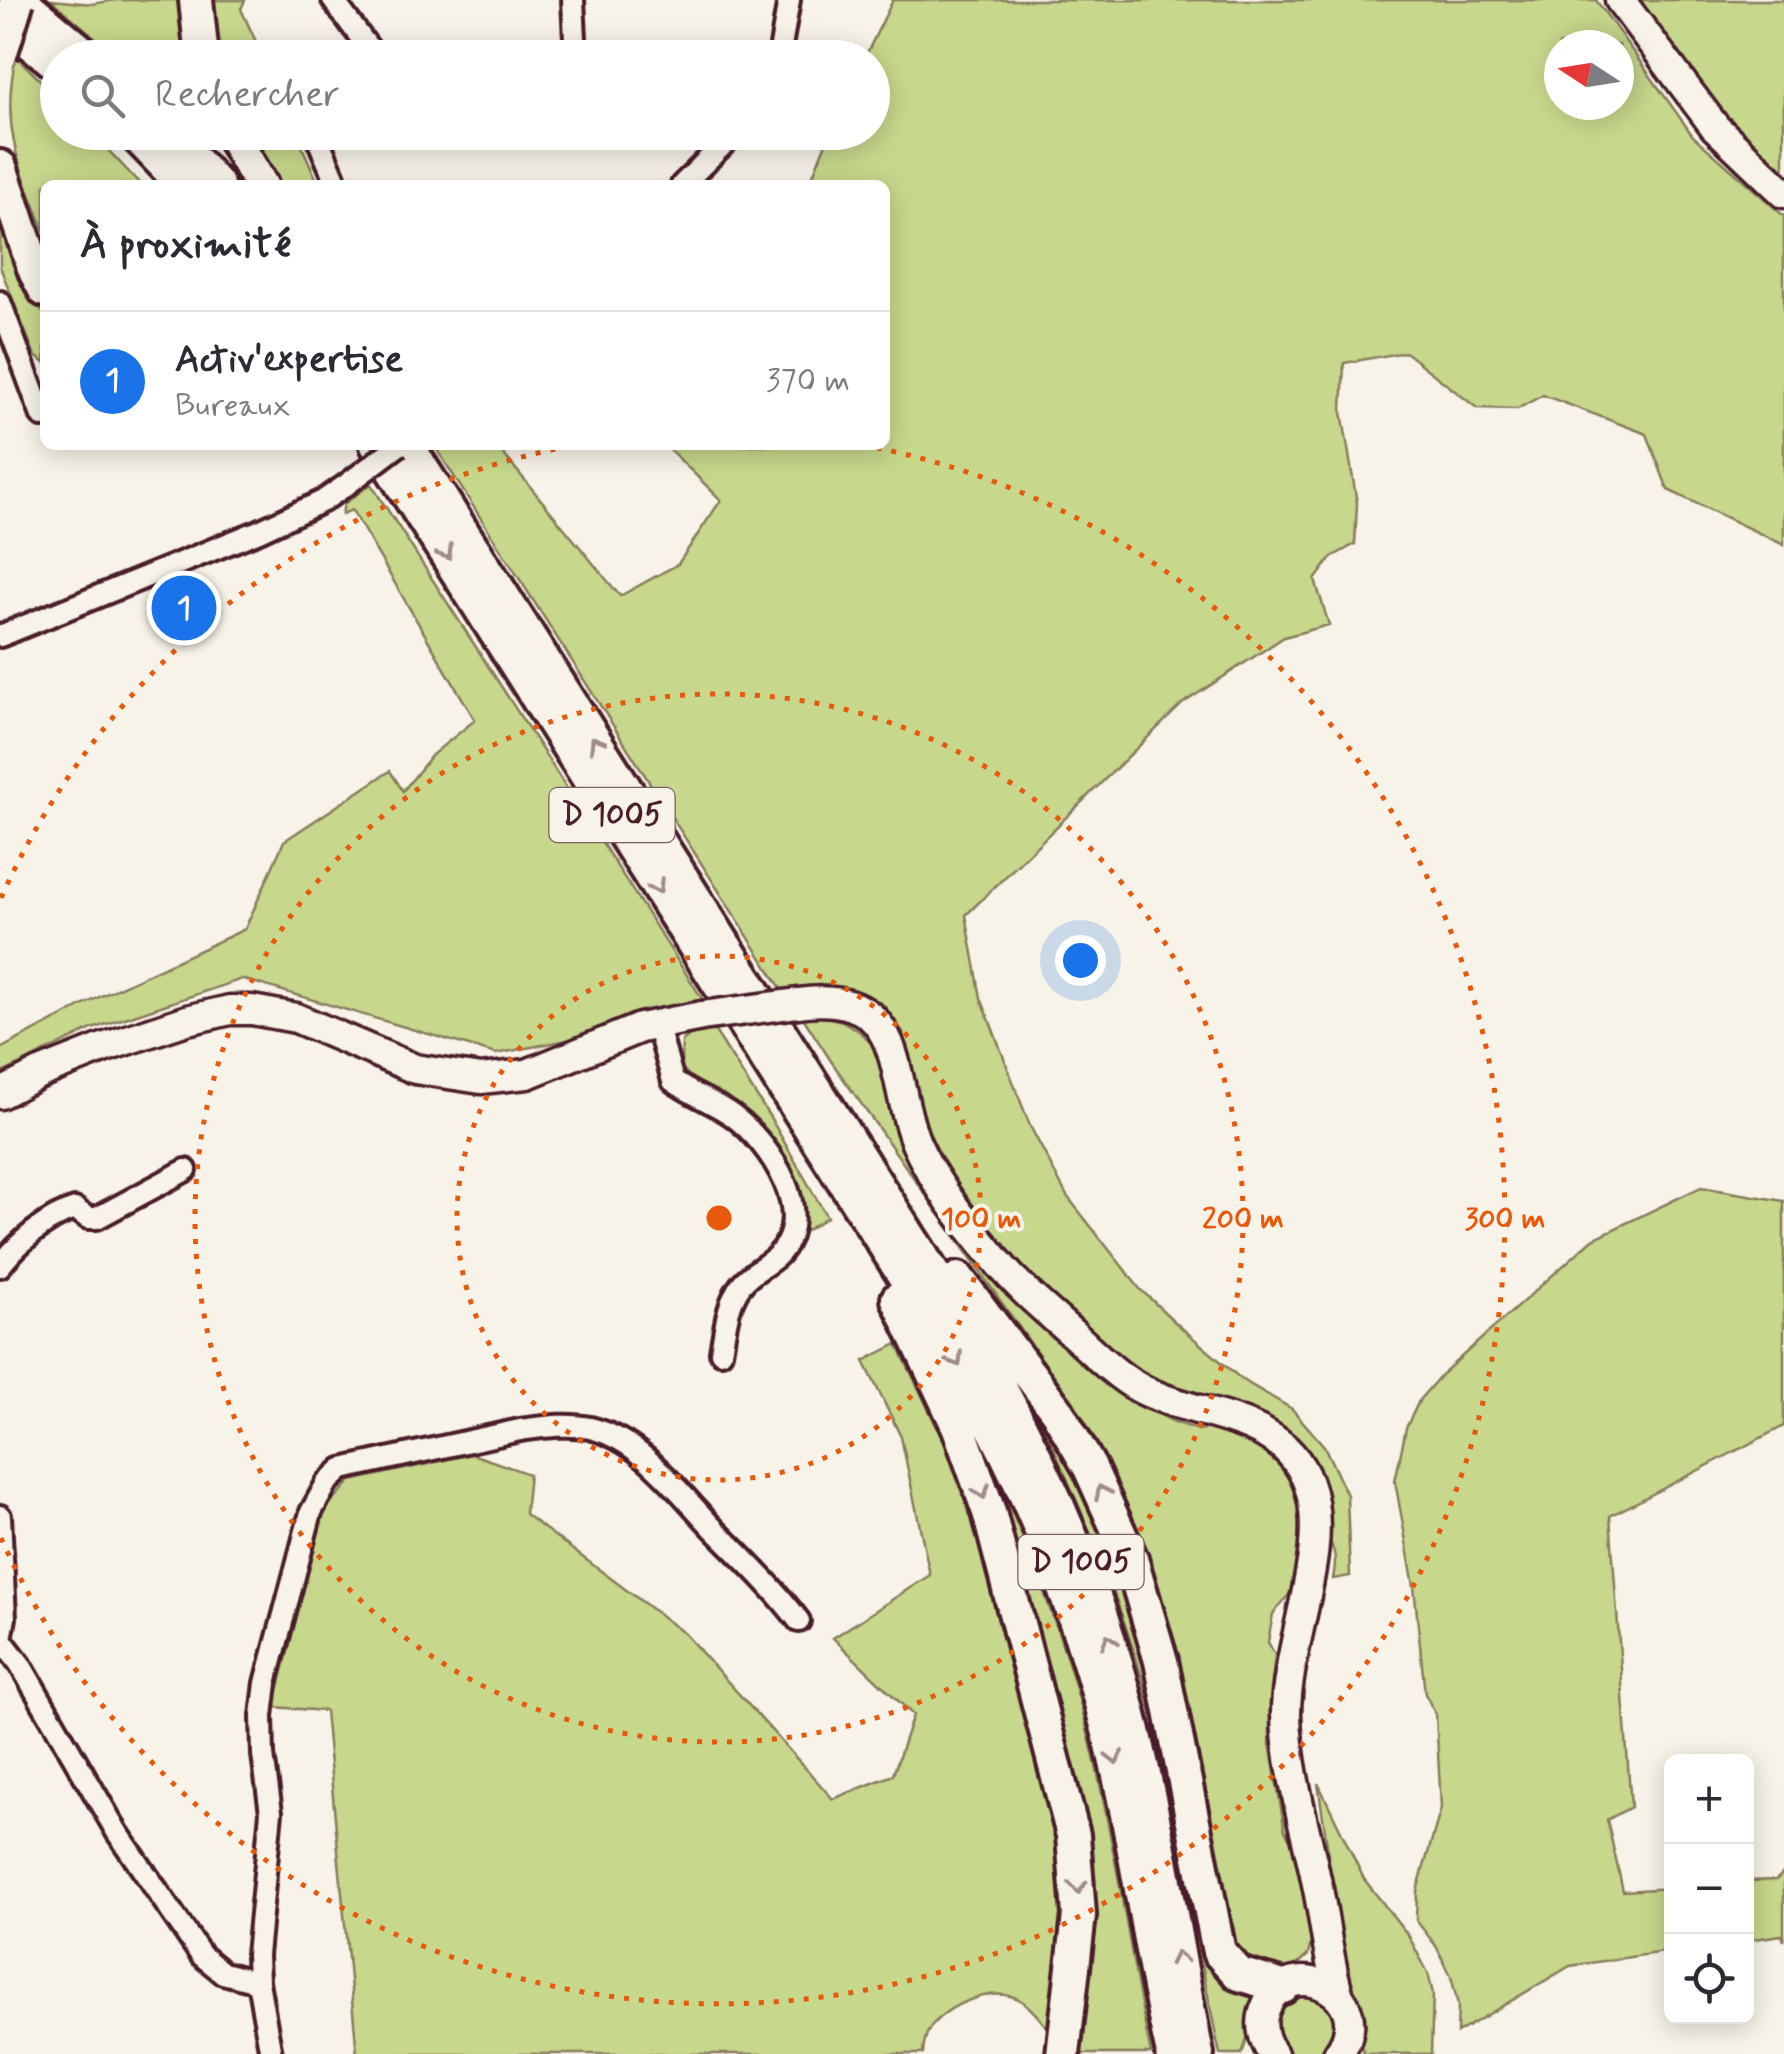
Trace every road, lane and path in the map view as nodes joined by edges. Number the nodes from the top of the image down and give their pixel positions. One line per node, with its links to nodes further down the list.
1 (18, 0): 8 (highway); 14 (highway, bridge)
2 (196, 0): 9 (highway)
3 (332, 0): 10 (street)
4 (574, 0): 11 (street)
5 (789, 0): 12 (street)
6 (1620, 0): 28 (main road)
7 (0, 17): 13 (highway)
8 (67, 40)
9 (200, 40)
10 (362, 40)
11 (575, 40)
12 (782, 40)
13 (40, 50)
14 (0, 55)
15 (142, 150): 23 (highway)
16 (149, 150): 24 (highway)
17 (185, 150): 25 (highway)
18 (241, 150): 26 (highway)
19 (323, 150): 22 (street)
20 (718, 150): 27 (street)
21 (0, 167): 29 (highway)
22 (334, 177)
23 (159, 180)
24 (179, 180)
25 (213, 180)
26 (258, 180)
27 (687, 180)
28 (1784, 192)
29 (38, 266)
30 (0, 302): 31 (street)
31 (40, 411)
32 (394, 452): 33 (street, bridge); 36 (highway, D 1005, one-way to 32); 37 (highway, D 1005, one-way to 37)
33 (0, 636)
34 (657, 1024): 35 (main road); 40 (street); 44 (main road, bridge)
35 (0, 1094)
36 (836, 1120): 46 (highway, D 1005, one-way to 36); 53 (highway, D 1005, one-way to 36)
37 (830, 1158): 51 (highway, D 1005, one-way to 51); 52 (highway, D 1005, one-way to 52)
38 (186, 1170): 39 (street)
39 (0, 1266)
40 (721, 1352)
41 (0, 1516): 43 (street)
42 (799, 1621): 45 (street)
43 (0, 1638): 45 (street)
44 (1324, 1917): 46 (main road); 47 (main road)
45 (258, 1982): 50 (street)
46 (1291, 1984): 47 (main road); 49 (main road)
47 (1338, 1996): 48 (main road)
48 (1348, 2046)
49 (1269, 2053)
50 (270, 2054)
51 (1063, 2054)
52 (1173, 2054)
53 (1197, 2054)

